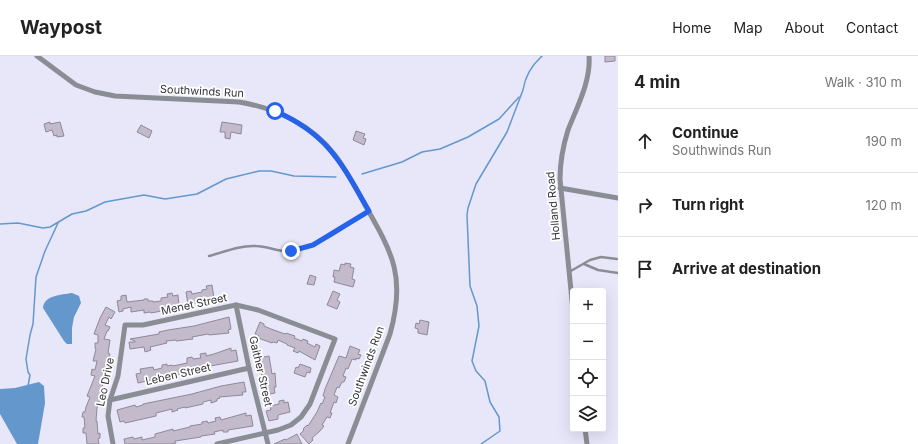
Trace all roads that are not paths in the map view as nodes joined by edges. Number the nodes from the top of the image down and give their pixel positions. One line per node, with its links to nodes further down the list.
1 (37, 56): 5 (street, Southwinds Run)
2 (589, 56): 3 (street, Holland Road)
3 (560, 188): 4 (street); 9 (street, Holland Road)
4 (618, 198)
5 (369, 211): 6 (lane); 21 (street, Southwinds Run)
6 (209, 256)
7 (617, 260): 8 (lane)
8 (584, 264): 9 (lane); 10 (lane)
9 (569, 272): 11 (street, Holland Road)
10 (618, 273)
11 (571, 288)
12 (236, 305): 13 (street, Menet Street); 14 (street, Gaither Street); 16 (street, Menet Street)
13 (125, 325): 15 (street, Leo Drive)
14 (250, 368): 15 (street, Leben Street); 16 (street, Gaither Street)
15 (110, 400): 19 (street, Leo Drive)
16 (265, 432): 18 (street, Gaither Street); 20 (street)
17 (585, 432): 22 (street)
18 (267, 443)
19 (113, 444)
20 (217, 444)
21 (348, 444)
22 (586, 444)

